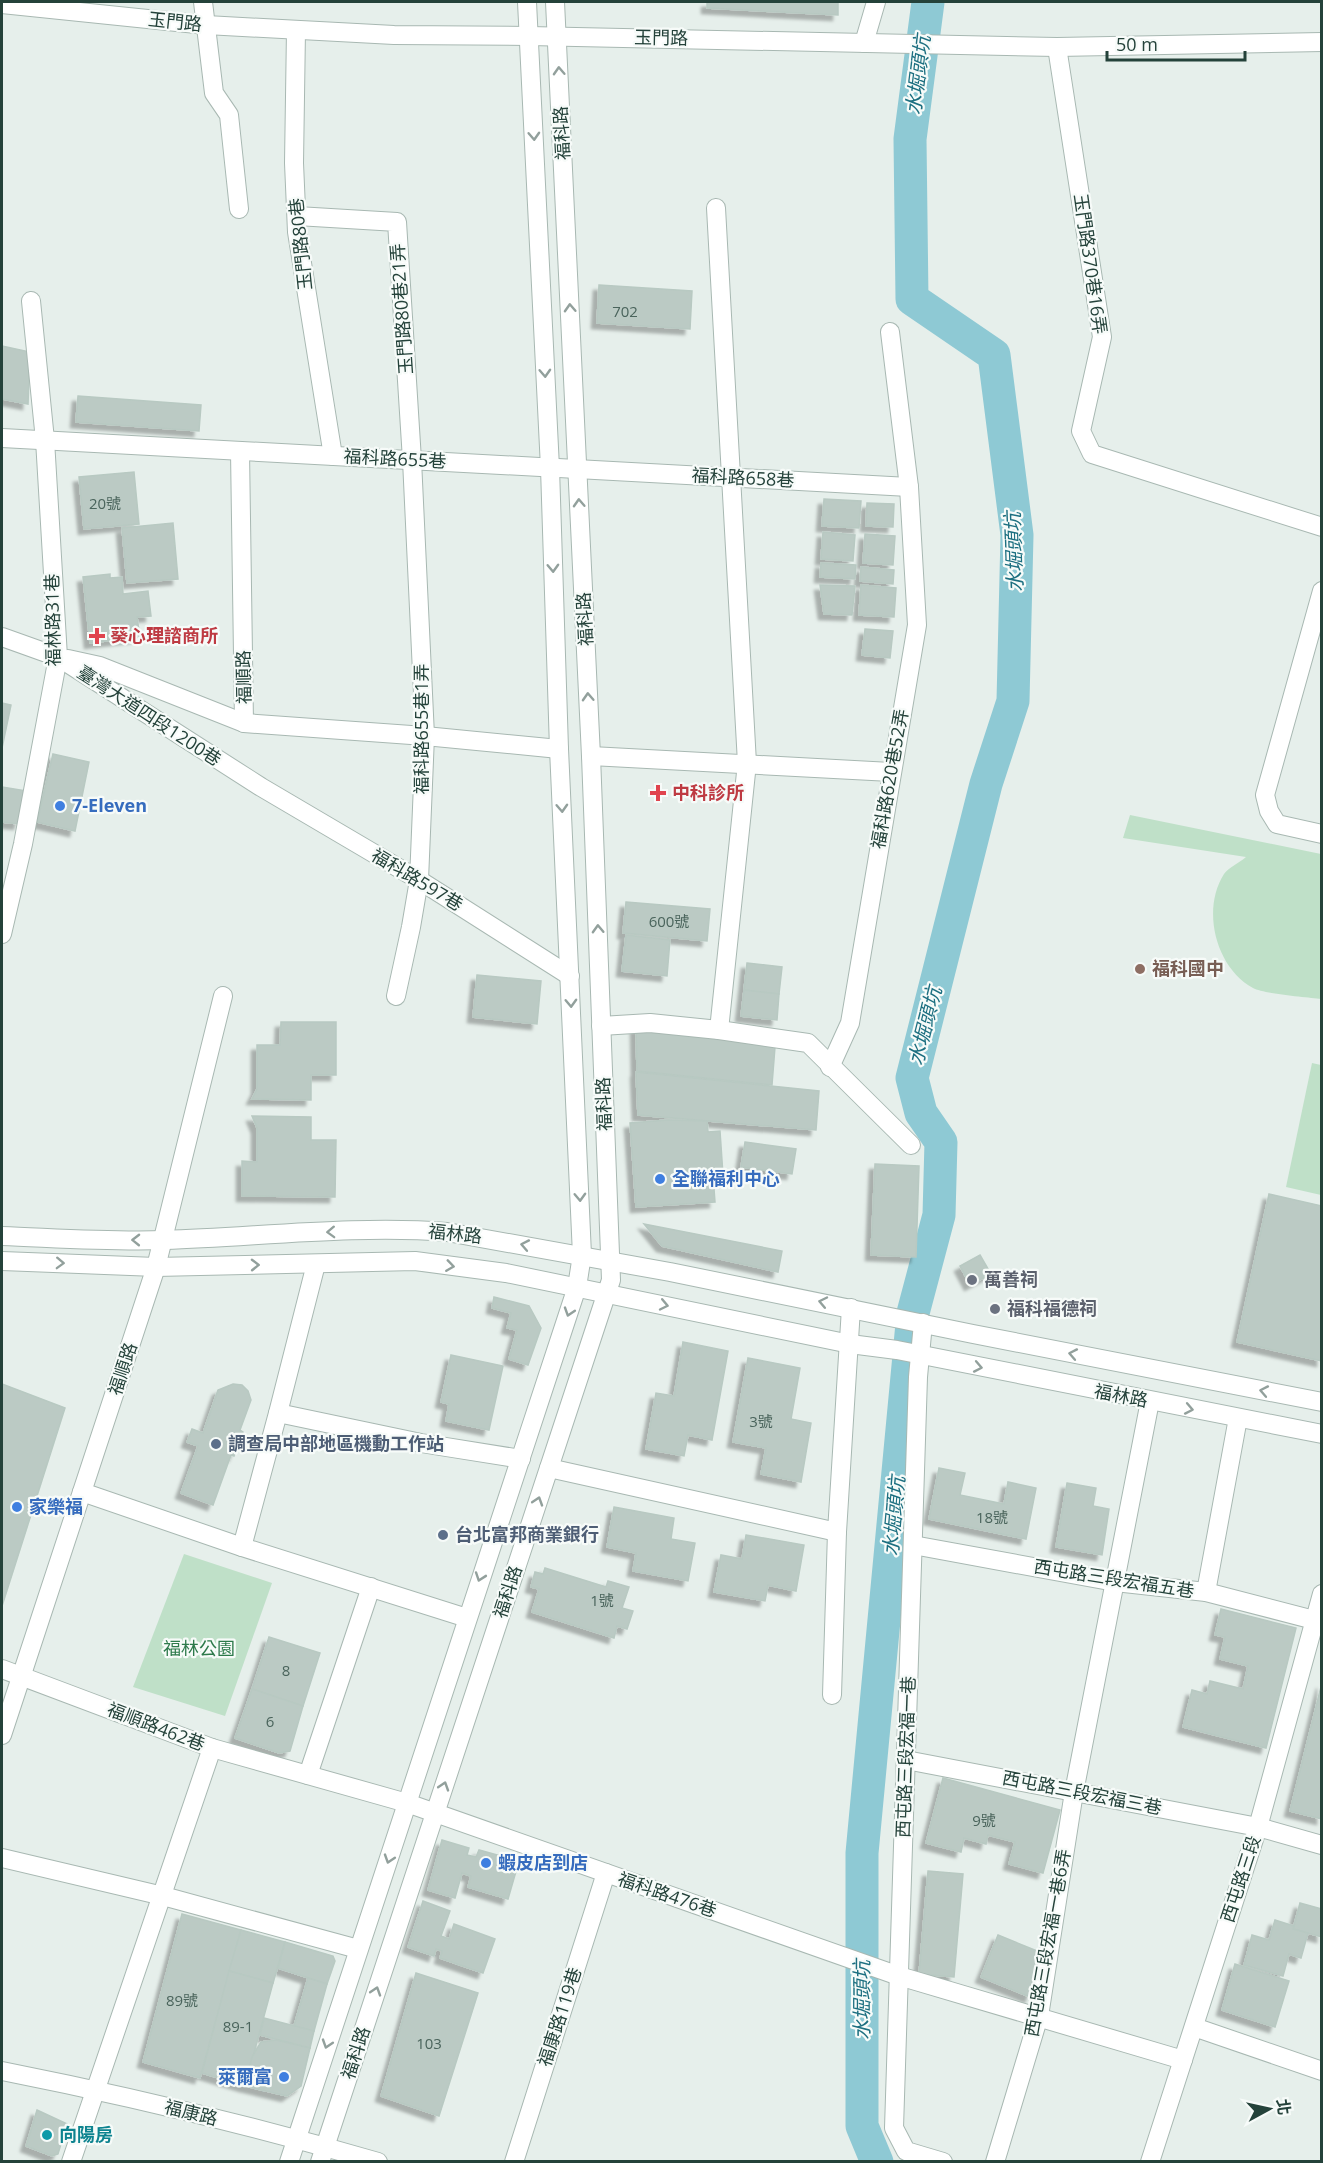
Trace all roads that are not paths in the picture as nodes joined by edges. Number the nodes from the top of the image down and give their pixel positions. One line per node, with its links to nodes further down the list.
1 (203, 2): 6 (street)
2 (527, 2): 8 (street, 福科路)
3 (555, 2): 9 (street, 福科路)
4 (876, 2): 11 (street)
5 (2, 4): 6 (street, 玉門路)
6 (206, 25): 7 (street, 玉門路); 14 (street)
7 (296, 30): 8 (street, 玉門路); 15 (street, 玉門路80巷)
8 (529, 36): 9 (street, 玉門路); 23 (street, 福科路, one-way to 23)
9 (557, 36): 11 (street, 玉門路); 24 (street, 福科路, one-way to 9)
10 (1322, 42): 12 (street, 玉門路)
11 (864, 43): 12 (street, 玉門路)
12 (1057, 47): 27 (street, 玉門路370巷16弄)
13 (716, 208): 25 (street)
14 (239, 209)
15 (297, 216): 21 (street, 玉門路80巷); 22 (street, 玉門路80巷21弄)
16 (31, 301): 19 (street, 福林路31巷)
17 (890, 332): 26 (street, 福科路620巷52弄)
18 (2, 438): 19 (street, 福科路655巷)
19 (45, 440): 20 (street, 福科路655巷); 30 (street, 福林路31巷)
20 (240, 451): 21 (street, 福科路655巷); 31 (street, 福順路)
21 (333, 456): 22 (street, 福科路655巷)
22 (412, 460): 23 (street, 福科路655巷); 32 (street, 福科路655巷1弄)
23 (550, 468): 24 (street, 福科路655巷); 33 (street, 福科路, one-way to 33)
24 (578, 470): 25 (street, 福科路658巷); 34 (street, 福科路, one-way to 24)
25 (730, 478): 26 (street, 福科路658巷); 35 (street)
26 (909, 487): 36 (street, 福科路620巷52弄)
27 (1322, 527)
28 (1322, 591): 38 (street)
29 (2, 637): 30 (street, 臺灣大道四段1200巷)
30 (58, 657): 31 (street); 37 (street, 臺灣大道四段1200巷); 40 (street, 福林路31巷)
31 (244, 723): 32 (street, 福順路)
32 (425, 736): 33 (street, 福順路); 39 (street, 福科路655巷1弄)
33 (559, 749): 41 (street, 福科路, one-way to 41)
34 (591, 756): 35 (street); 44 (street, 福科路, one-way to 34)
35 (747, 763): 36 (street); 45 (street)
36 (891, 772): 46 (street, 福科路620巷52弄)
37 (261, 787): 39 (street, 福科路597巷)
38 (1322, 834)
39 (419, 880): 41 (street, 福科路597巷); 43 (street, 福科路655巷1弄)
40 (2, 934)
41 (570, 976): 50 (street, 福科路, one-way to 50)
42 (223, 996): 49 (street, 福順路)
43 (396, 996)
44 (601, 1026): 45 (street); 51 (street, 福科路)
45 (719, 1030): 46 (street)
46 (830, 1067): 47 (street)
47 (911, 1145)
48 (2, 1236): 49 (street, 福林路, one-way to 48)
49 (162, 1240): 50 (street, 福林路, one-way to 49); 54 (street, 福順路)
50 (582, 1256): 51 (street, 福林路); 55 (street, 福科路)
51 (610, 1260): 56 (street, 福科路); 57 (street, 福林路, one-way to 51)
52 (2, 1261): 54 (street, 福林路, one-way to 54)
53 (316, 1264): 54 (street, 福林路, one-way to 53); 55 (street, 福林路, one-way to 55); 63 (street)
54 (156, 1267): 68 (street, 福順路)
55 (577, 1287): 56 (street, 福林路); 66 (street, 福科路, one-way to 66)
56 (606, 1293): 59 (street, 福林路, one-way to 59); 67 (street, 福科路)
57 (851, 1308): 58 (street, 福林路); 59 (street)
58 (923, 1323): 60 (street, 西屯路三段宏福一巷); 62 (street, 福林路, one-way to 58)
59 (850, 1344): 60 (street, 福林路); 69 (street)
60 (920, 1354): 61 (street, 福林路, one-way to 61); 70 (street, 西屯路三段宏福一巷)
61 (1150, 1401): 64 (street, 福林路, one-way to 64); 72 (street, 西屯路三段宏福一巷6弄)
62 (1322, 1402)
63 (279, 1413): 66 (street); 71 (street)
64 (1238, 1418): 65 (street, 福林路); 74 (street)
65 (1322, 1434)
66 (520, 1459): 76 (street, 福科路, one-way to 76)
67 (549, 1468): 69 (street); 87 (street, 福科路, one-way to 67)
68 (82, 1492): 71 (street); 79 (street, 福順路)
69 (837, 1532): 80 (street)
70 (913, 1545): 72 (street, 西屯路三段宏福五巷); 83 (street, 西屯路三段宏福一巷)
71 (242, 1547): 73 (street)
72 (1115, 1582): 74 (street, 西屯路三段宏福五巷); 85 (street, 西屯路三段宏福一巷6弄)
73 (370, 1587): 76 (street); 84 (street)
74 (1206, 1592): 77 (street, 西屯路三段宏福五巷)
75 (1322, 1594): 77 (street, 西屯路三段)
76 (467, 1618): 86 (street, 福科路)
77 (1318, 1621): 88 (street, 西屯路三段)
78 (2, 1669): 79 (street, 福順路462巷)
79 (21, 1677): 81 (street, 福順路); 82 (street, 福順路462巷)
80 (832, 1695)
81 (2, 1735)
82 (212, 1748): 84 (street, 福科路476巷); 92 (street, 福順路462巷)
83 (906, 1760): 85 (street, 西屯路三段宏福三巷); 94 (street, 西屯路三段宏福一巷)
84 (308, 1775): 86 (street, 福科路476巷)
85 (1074, 1792): 88 (street, 西屯路三段宏福三巷); 95 (street, 西屯路三段宏福一巷6弄)
86 (407, 1803): 87 (street, 福科路476巷); 93 (street, 福科路, one-way to 93)
87 (435, 1813): 91 (street, 福科路476巷); 102 (street, 福科路, one-way to 87)
88 (1258, 1827): 89 (street, 西屯路三段宏福三巷); 96 (street, 西屯路三段)
89 (1322, 1845)
90 (2, 1858): 92 (street)
91 (606, 1873): 94 (street, 福科路476巷); 106 (street, 福康路119巷)
92 (163, 1896): 93 (street); 100 (street, 福順路462巷)
93 (358, 1949): 101 (street, 福科路, one-way to 101)
94 (895, 1975): 95 (street, 福科路476巷); 107 (street, 西屯路三段宏福一巷)
95 (1039, 2016): 97 (street, 福科路476巷); 108 (street, 西屯路三段宏福一巷6弄)
96 (1194, 2027): 97 (street, 西屯路三段); 99 (street)
97 (1183, 2060): 109 (street, 西屯路三段)
98 (2, 2071): 100 (street, 福康路)
99 (1322, 2071)
100 (95, 2089): 101 (street, 福康路); 103 (street, 福順路462巷)
101 (296, 2138): 102 (street, 福康路); 104 (street, 福科路)
102 (323, 2154): 105 (street, 福康路)
103 (71, 2162)
104 (289, 2162)
105 (378, 2162)
106 (514, 2162)
107 (943, 2162)
108 (995, 2162)
109 (1150, 2162)

